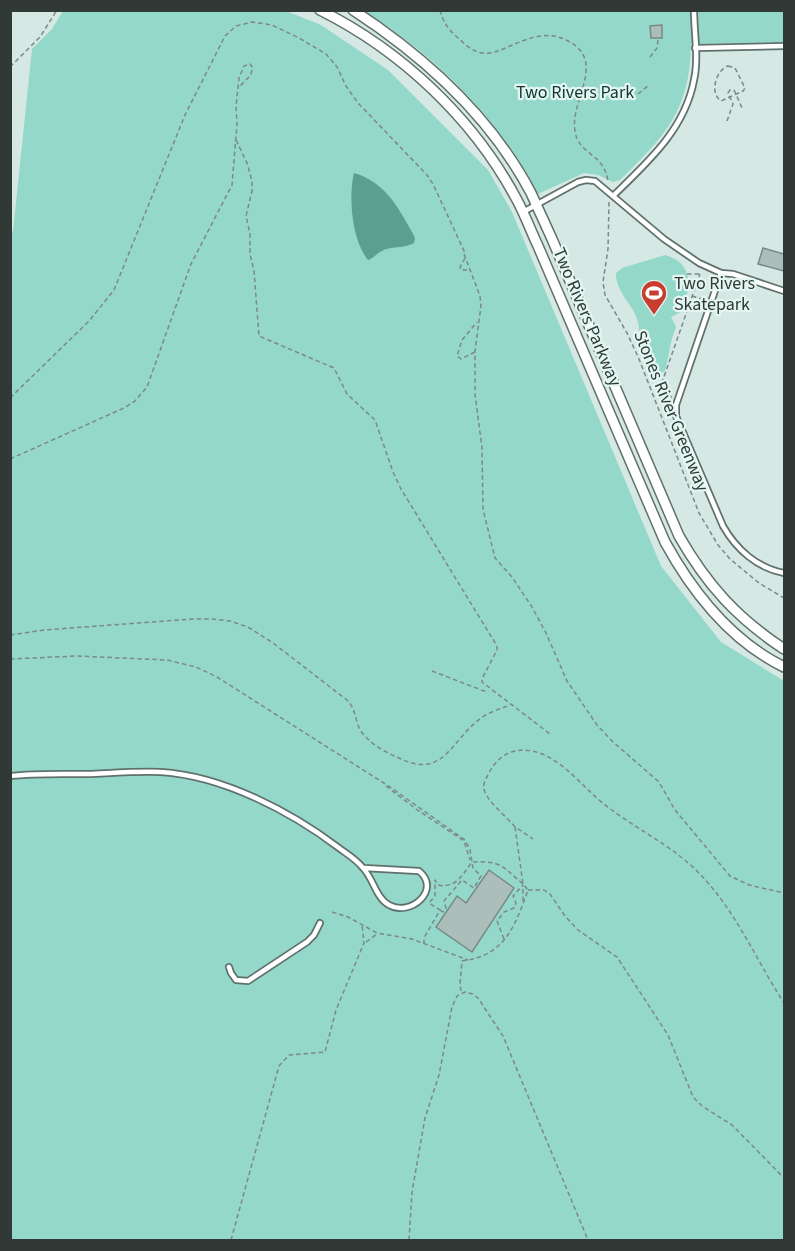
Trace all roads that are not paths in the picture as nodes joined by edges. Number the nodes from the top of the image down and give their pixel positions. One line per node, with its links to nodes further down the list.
1 (320, 10): 8 (street, Two Rivers Parkway)
2 (353, 10): 7 (street, Two Rivers Parkway)
3 (694, 10): 5 (lane)
4 (784, 46): 5 (lane)
5 (695, 48): 6 (lane)
6 (614, 195): 7 (lane); 9 (lane)
7 (536, 205): 8 (lane); 12 (street, Two Rivers Parkway)
8 (523, 212): 13 (street, Two Rivers Parkway)
9 (721, 273): 10 (lane); 11 (lane)
10 (784, 291)
11 (784, 573)
12 (784, 649)
13 (784, 667)
14 (10, 776): 15 (lane)
15 (364, 868): 15 (lane)
16 (320, 923): 17 (lane)
17 (229, 967)

